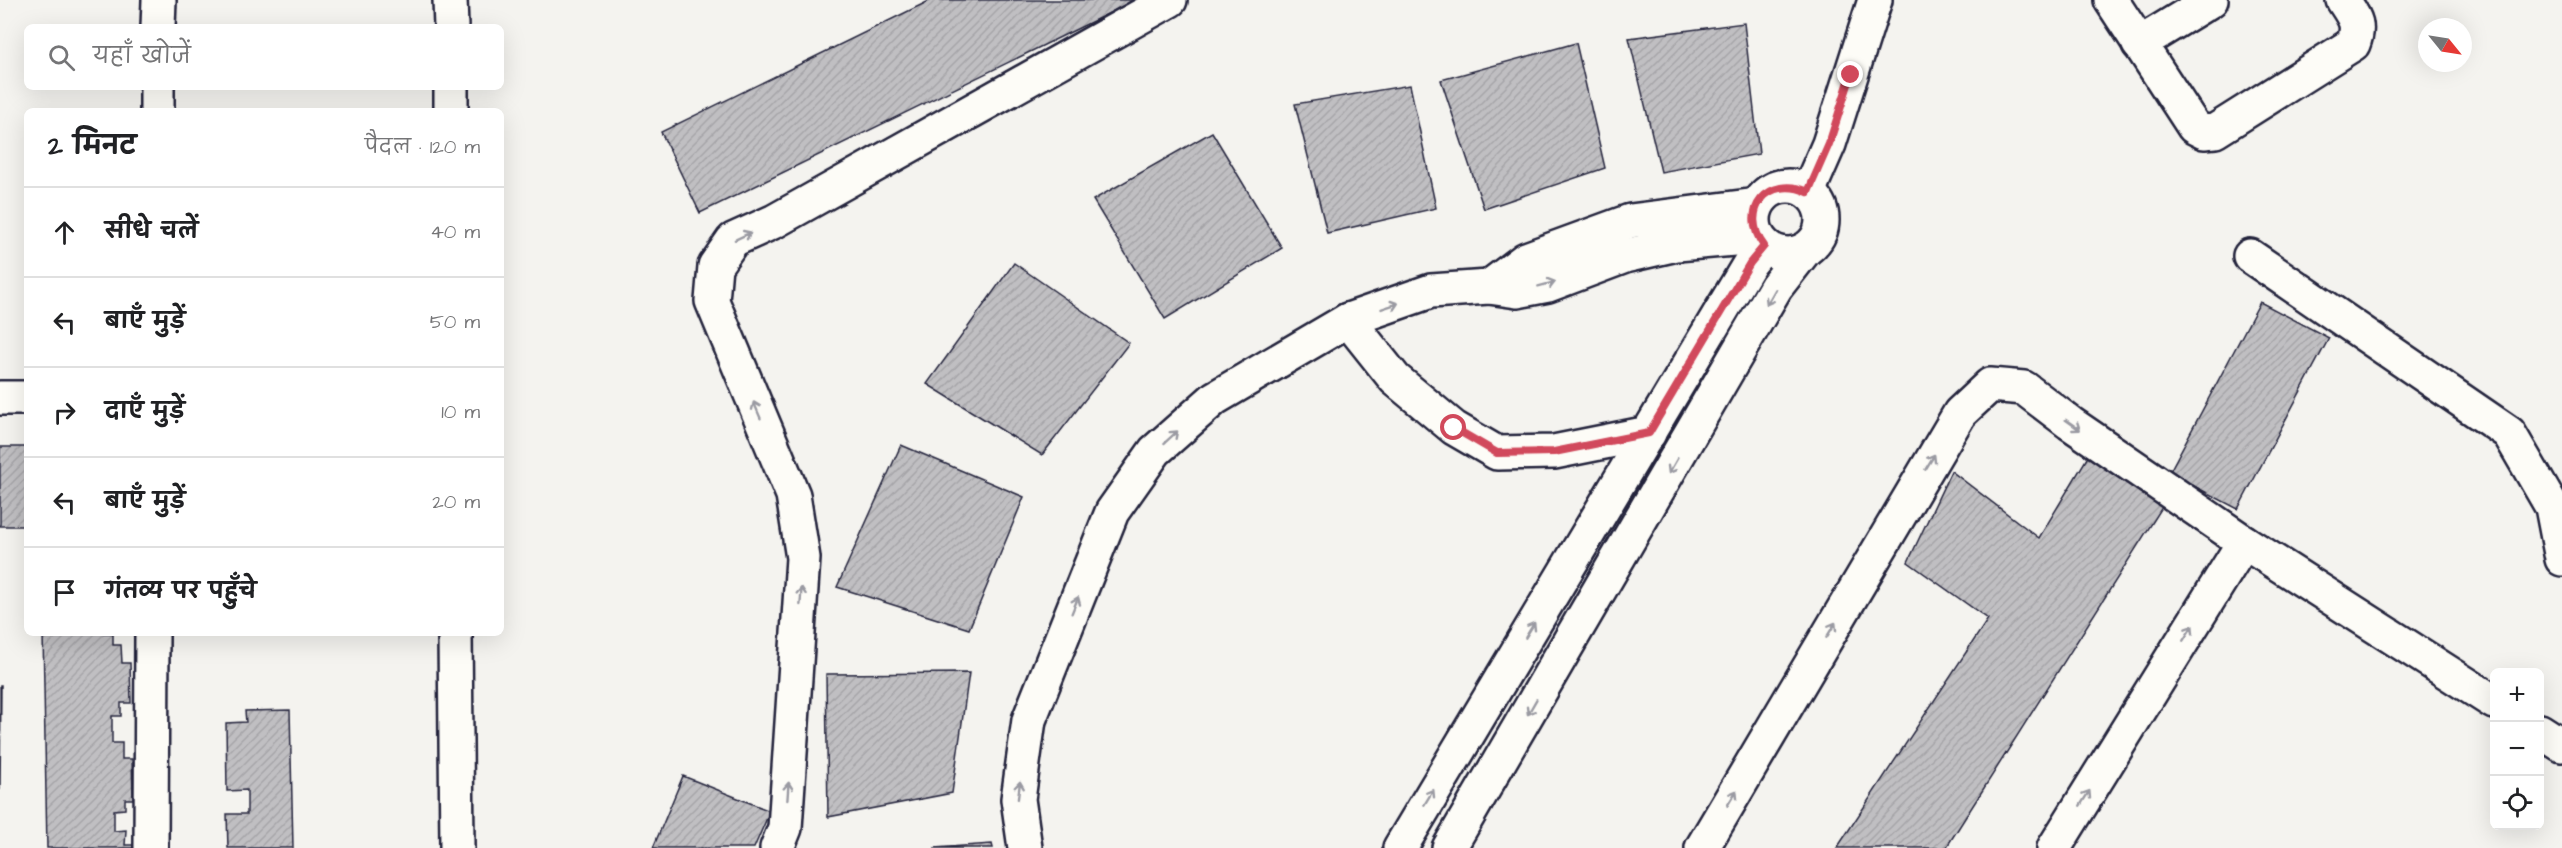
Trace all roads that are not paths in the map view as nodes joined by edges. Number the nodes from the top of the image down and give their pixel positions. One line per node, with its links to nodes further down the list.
1 (159, 0): 8 (street)
2 (450, 0): 9 (street)
3 (1170, 0): 32 (street, one-way to 3)
4 (1875, 0): 15 (street)
5 (2111, 0): 10 (street)
6 (2211, 0): 10 (street)
7 (2343, 0): 10 (street)
8 (158, 24)
9 (451, 24)
10 (2139, 44)
11 (157, 90): 13 (street)
12 (451, 90): 14 (street)
13 (157, 108)
14 (451, 108)
15 (1808, 192): 16 (street); 17 (street)
16 (1759, 229): 17 (street); 19 (street, one-way to 16); 22 (street)
17 (1805, 250): 35 (street, one-way to 35)
18 (2250, 256): 24 (street)
19 (1348, 320): 22 (street); 33 (street, one-way to 19)
20 (0, 398): 21 (street)
21 (24, 398)
22 (1649, 433): 34 (street, one-way to 22)
23 (2244, 542): 27 (street); 36 (street, one-way to 23); 37 (street, one-way to 23)
24 (2562, 559)
25 (152, 636): 30 (street)
26 (455, 636): 31 (street)
27 (2490, 699)
28 (2544, 734): 29 (street)
29 (2562, 745)
30 (152, 848)
31 (458, 848)
32 (777, 848)
33 (1025, 848)
34 (1400, 848)
35 (1449, 848)
36 (1702, 848)
37 (2054, 848)

